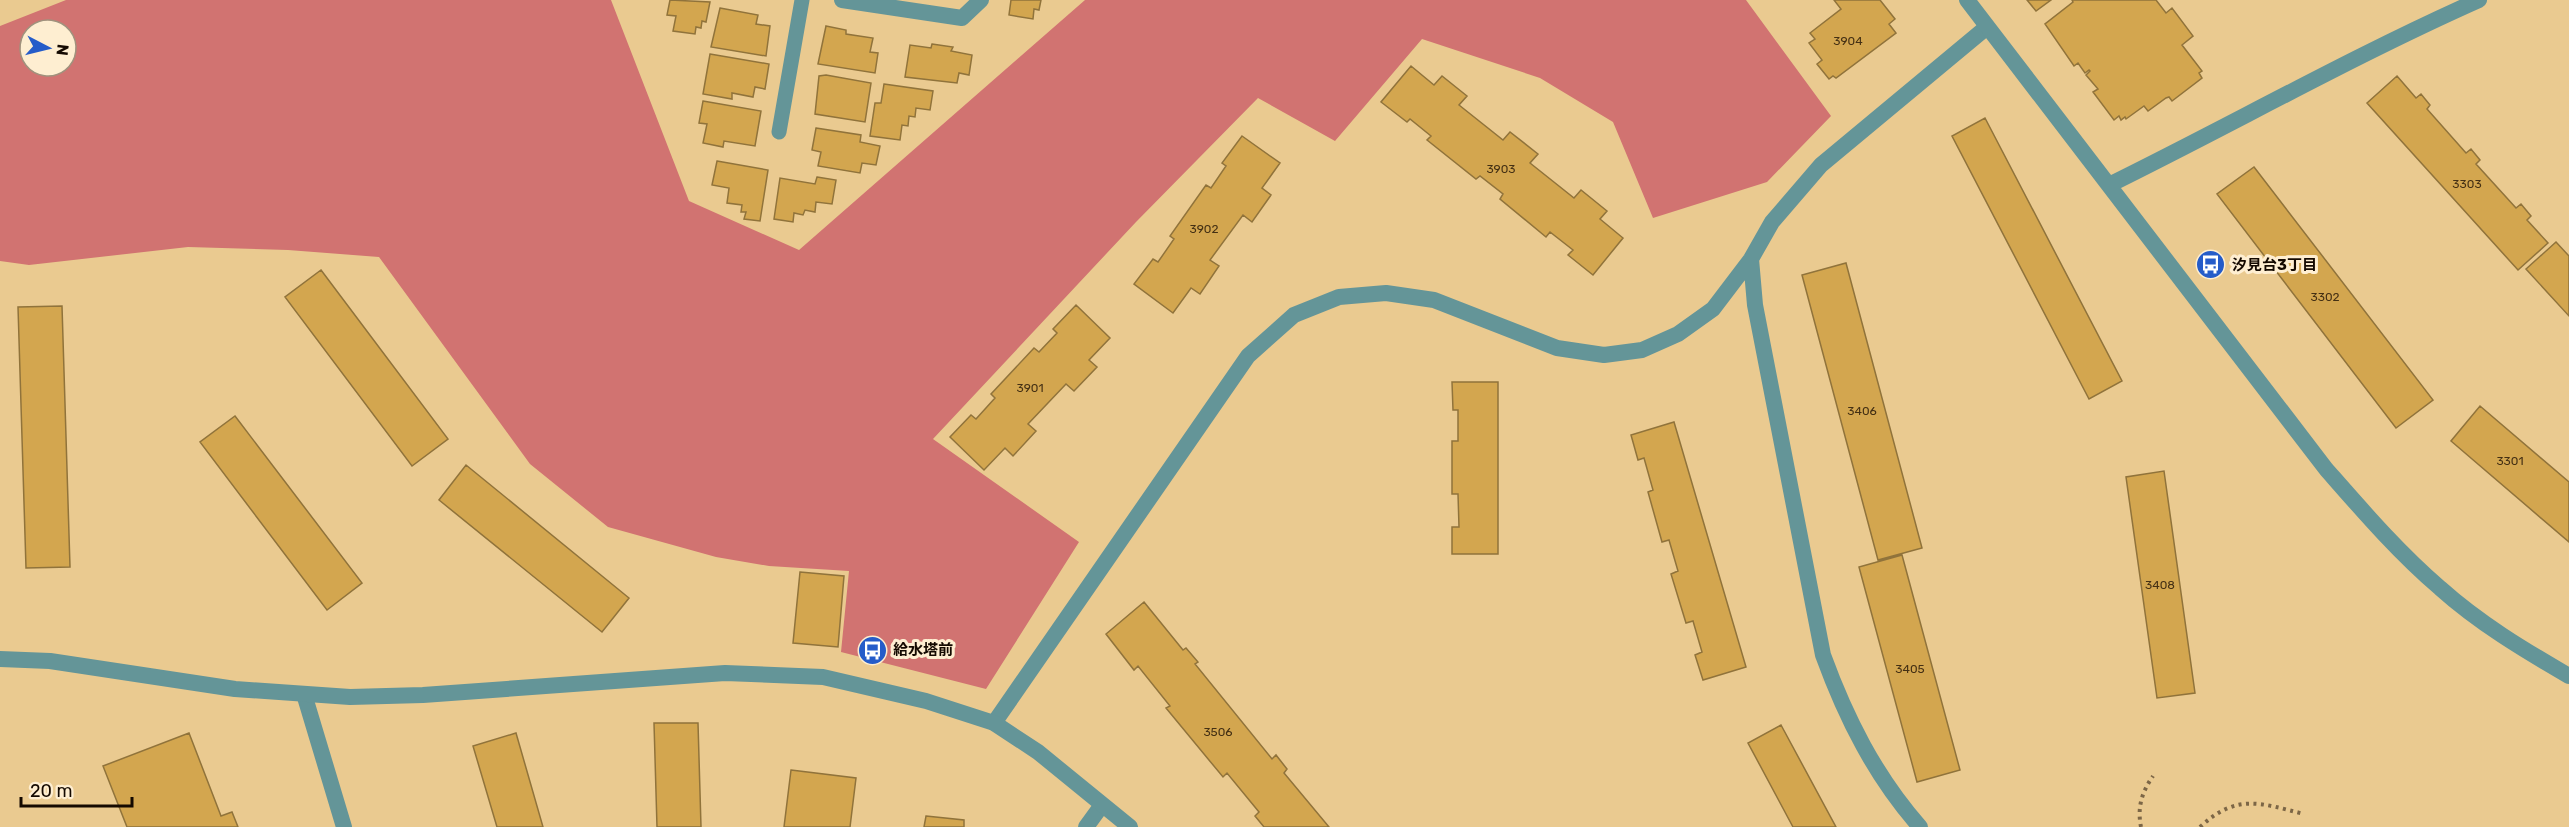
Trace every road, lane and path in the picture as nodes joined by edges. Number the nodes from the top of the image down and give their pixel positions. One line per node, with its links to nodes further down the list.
1 (802, 0): 7 (lane)
2 (842, 0): 3 (street)
3 (981, 0)
4 (1967, 0): 6 (street)
5 (2479, 0): 8 (street)
6 (1987, 27): 8 (street); 9 (street)
7 (779, 132)
8 (2109, 184): 11 (street)
9 (1751, 259): 13 (street); 20 (street)
10 (0, 659): 12 (street)
11 (2569, 676)
12 (304, 694): 13 (street); 17 (street)
13 (994, 723): 15 (street)
14 (2153, 776): 21 (path)
15 (1102, 804): 18 (street); 19 (street)
16 (2304, 814): 22 (path)
17 (344, 827)
18 (1086, 827)
19 (1130, 827)
20 (1920, 827)
21 (2141, 827)
22 (2200, 827)

